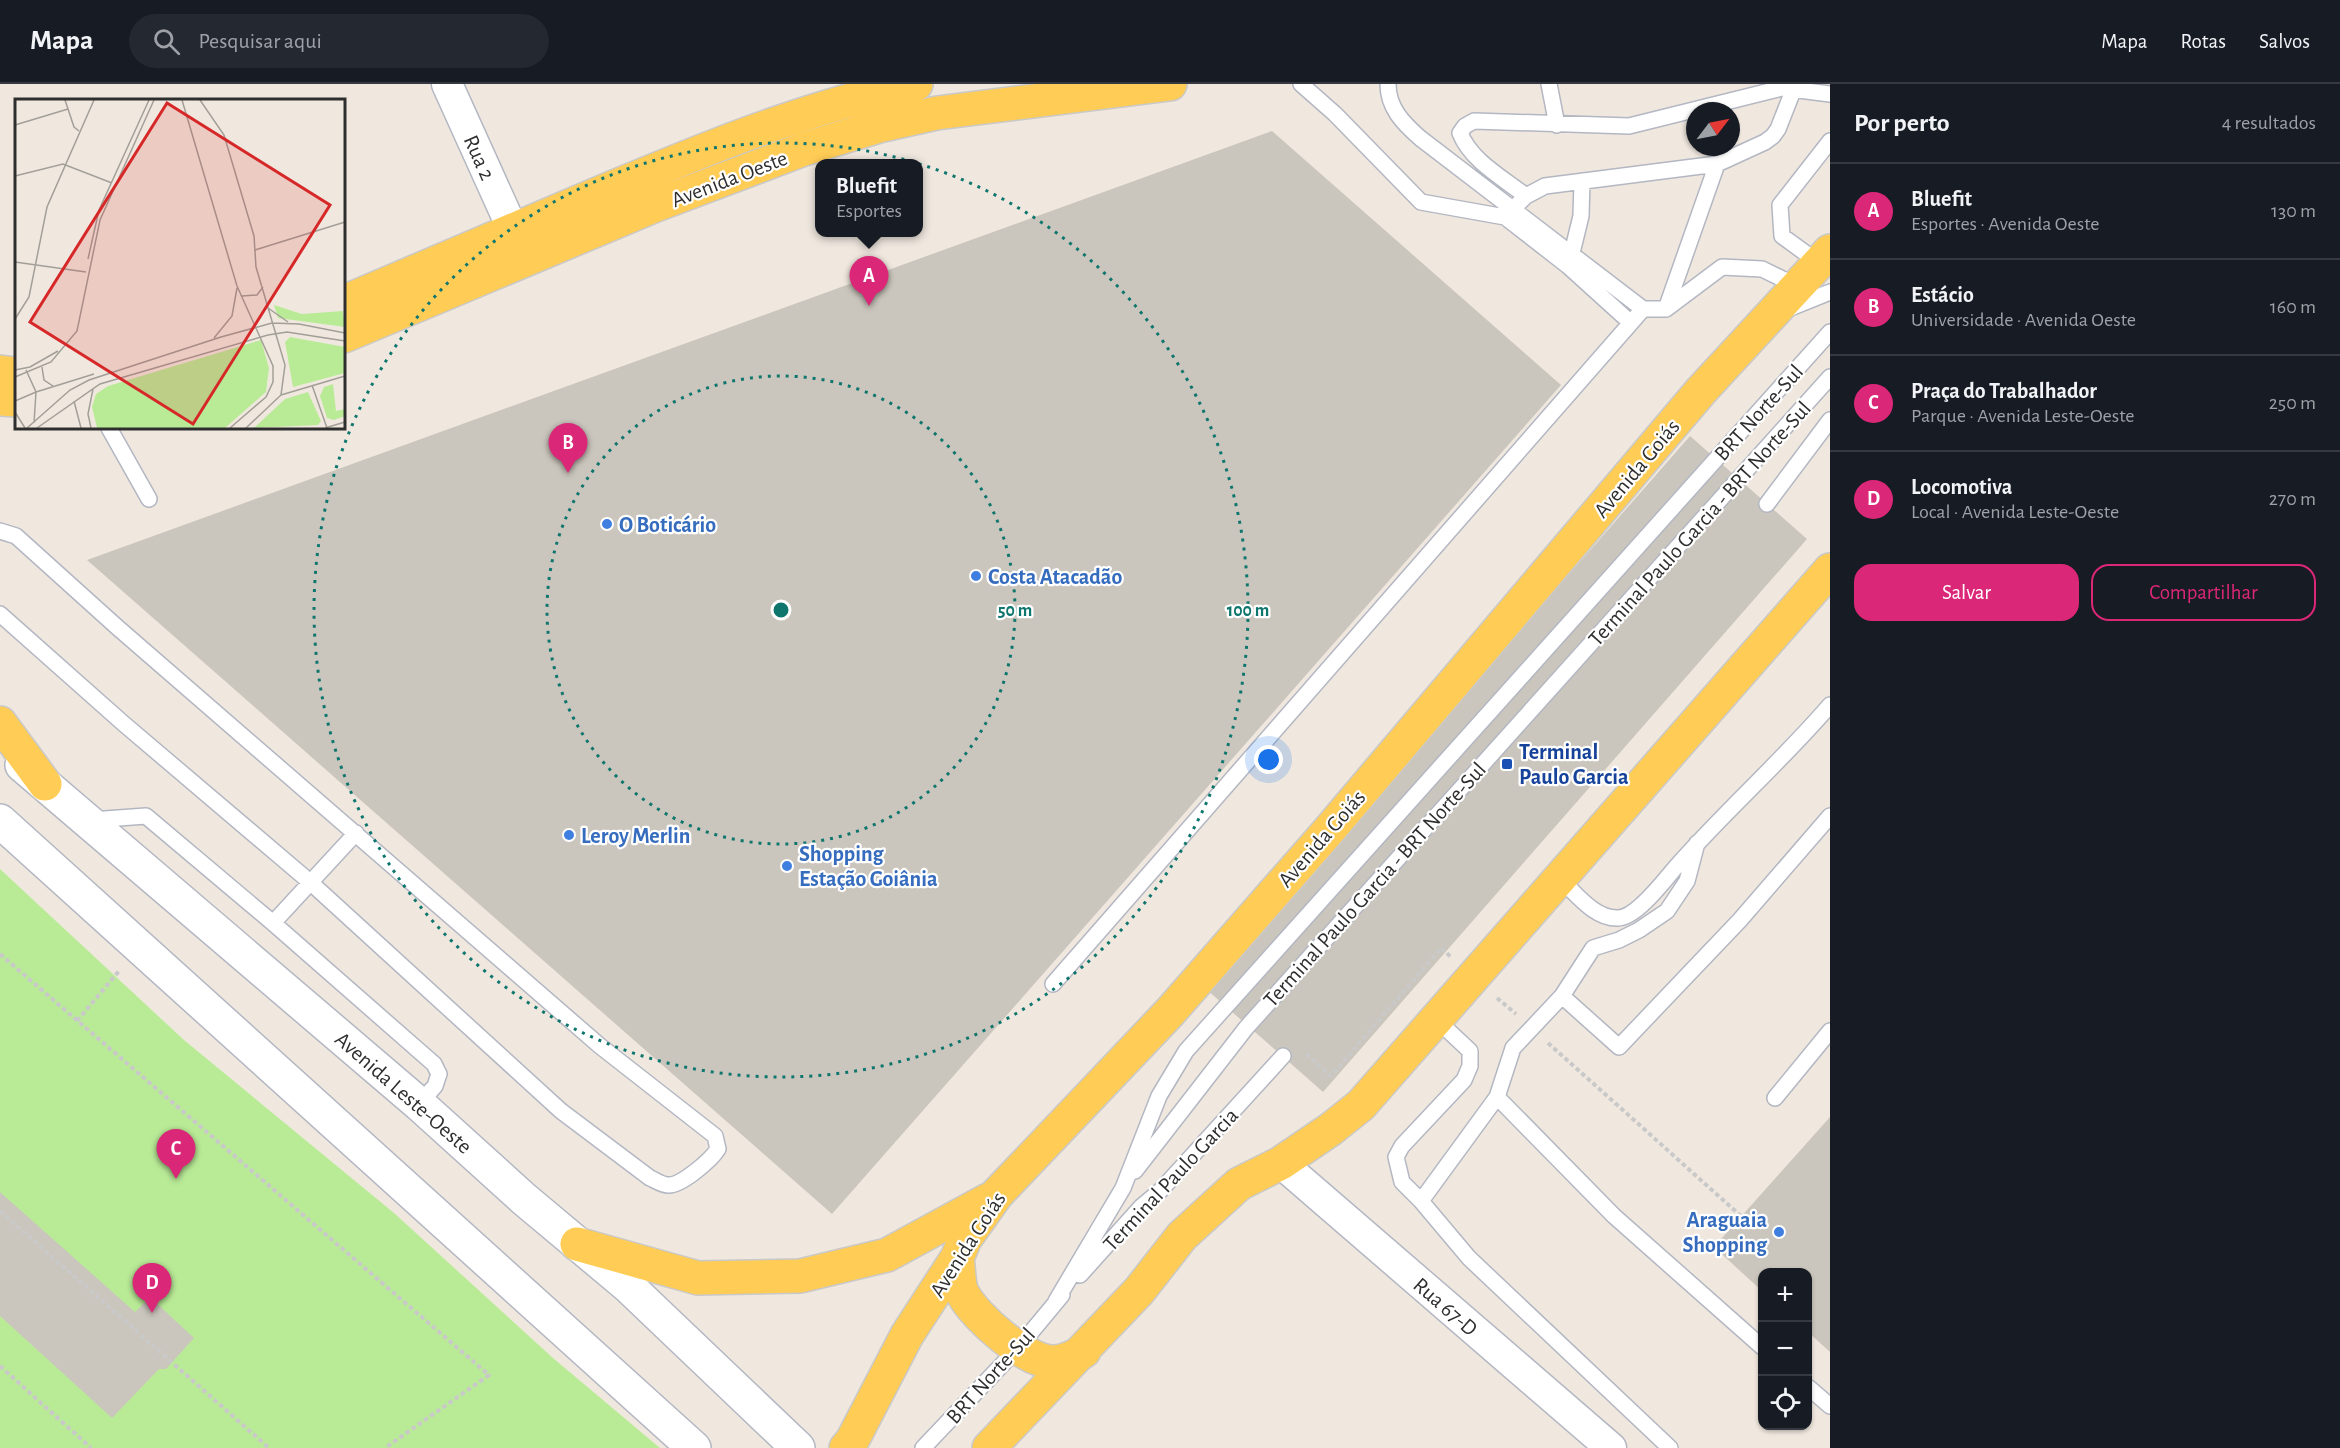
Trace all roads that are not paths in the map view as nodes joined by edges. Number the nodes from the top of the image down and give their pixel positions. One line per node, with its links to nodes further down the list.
1 (447, 84): 15 (street, Rua 2)
2 (916, 84): 15 (main road, Avenida Oeste)
3 (1170, 84): 23 (main road, Avenida Oeste)
4 (1301, 84): 14 (lane)
5 (1388, 84): 14 (lane)
6 (1549, 84): 9 (lane)
7 (1791, 89): 8 (lane); 9 (lane); 11 (lane)
8 (1830, 94)
9 (1557, 125): 13 (lane)
10 (1830, 141): 17 (lane)
11 (1717, 164): 12 (lane); 20 (lane)
12 (1582, 181): 13 (lane); 16 (lane)
13 (1526, 196): 14 (lane)
14 (1509, 212): 16 (lane)
15 (513, 230): 18 (main road, Avenida Oeste)
16 (1570, 260): 19 (lane); 21 (lane)
17 (1820, 273): 20 (lane); 59 (main road, Avenida Goiás)
18 (345, 302)
19 (1643, 309): 20 (lane); 21 (lane)
20 (1666, 309)
21 (1631, 323): 49 (lane)
22 (1830, 332): 31 (lane, BRT Norte-Sul)
23 (345, 336)
24 (0, 372): 25 (main road)
25 (15, 374)
26 (1830, 377): 58 (lane, Terminal Paulo Garcia - BRT Norte-Sul)
27 (0, 399): 28 (main road)
28 (15, 400)
29 (1830, 420): 33 (lane)
30 (110, 429): 32 (lane)
31 (1710, 465): 58 (lane, Terminal Paulo Garcia - BRT Norte-Sul)
32 (149, 499)
33 (1767, 504)
34 (0, 531): 44 (lane)
35 (1830, 570): 46 (main road)
36 (0, 614): 47 (lane)
37 (1830, 705): 45 (lane)
38 (0, 723): 40 (main road)
39 (0, 747): 40 (main road, Avenida Leste-Oeste)
40 (45, 784): 43 (main road, Avenida Leste-Oeste)
41 (1830, 816): 50 (lane)
42 (0, 821): 69 (main road)
43 (87, 821): 48 (lane); 56 (main road, Avenida Leste-Oeste)
44 (356, 833): 47 (lane); 47 (lane)
45 (1697, 843): 46 (lane); 50 (lane)
46 (1560, 878): 51 (main road)
47 (310, 882): 48 (lane)
48 (273, 923): 56 (lane)
49 (1053, 984)
50 (1562, 996): 54 (lane)
51 (1437, 1020): 57 (main road); 60 (lane)
52 (1830, 1031): 55 (lane)
53 (1283, 1056): 63 (lane, Terminal Paulo Garcia)
54 (1497, 1097): 60 (lane); 64 (lane)
55 (1774, 1098)
56 (419, 1104): 61 (main road, Avenida Leste-Oeste)
57 (1281, 1163): 66 (main road); 74 (street, Rua 67-D)
58 (1123, 1188): 63 (lane, Terminal Paulo Garcia - BRT Norte-Sul)
59 (998, 1194): 61 (main road); 62 (main road, Avenida Goiás)
60 (1421, 1201): 75 (lane)
61 (578, 1244): 70 (main road, Avenida Leste-Oeste)
62 (957, 1258): 65 (main road); 71 (main road, Avenida Goiás)
63 (1056, 1301): 65 (lane, BRT Norte-Sul)
64 (1758, 1343)
65 (1018, 1348): 66 (main road); 72 (lane, BRT Norte-Sul)
66 (1084, 1351): 73 (main road)
67 (1812, 1390): 68 (lane)
68 (1830, 1406)
69 (694, 1448)
70 (798, 1448)
71 (846, 1448)
72 (922, 1448)
73 (989, 1448)
74 (1611, 1448)
75 (1670, 1448)

